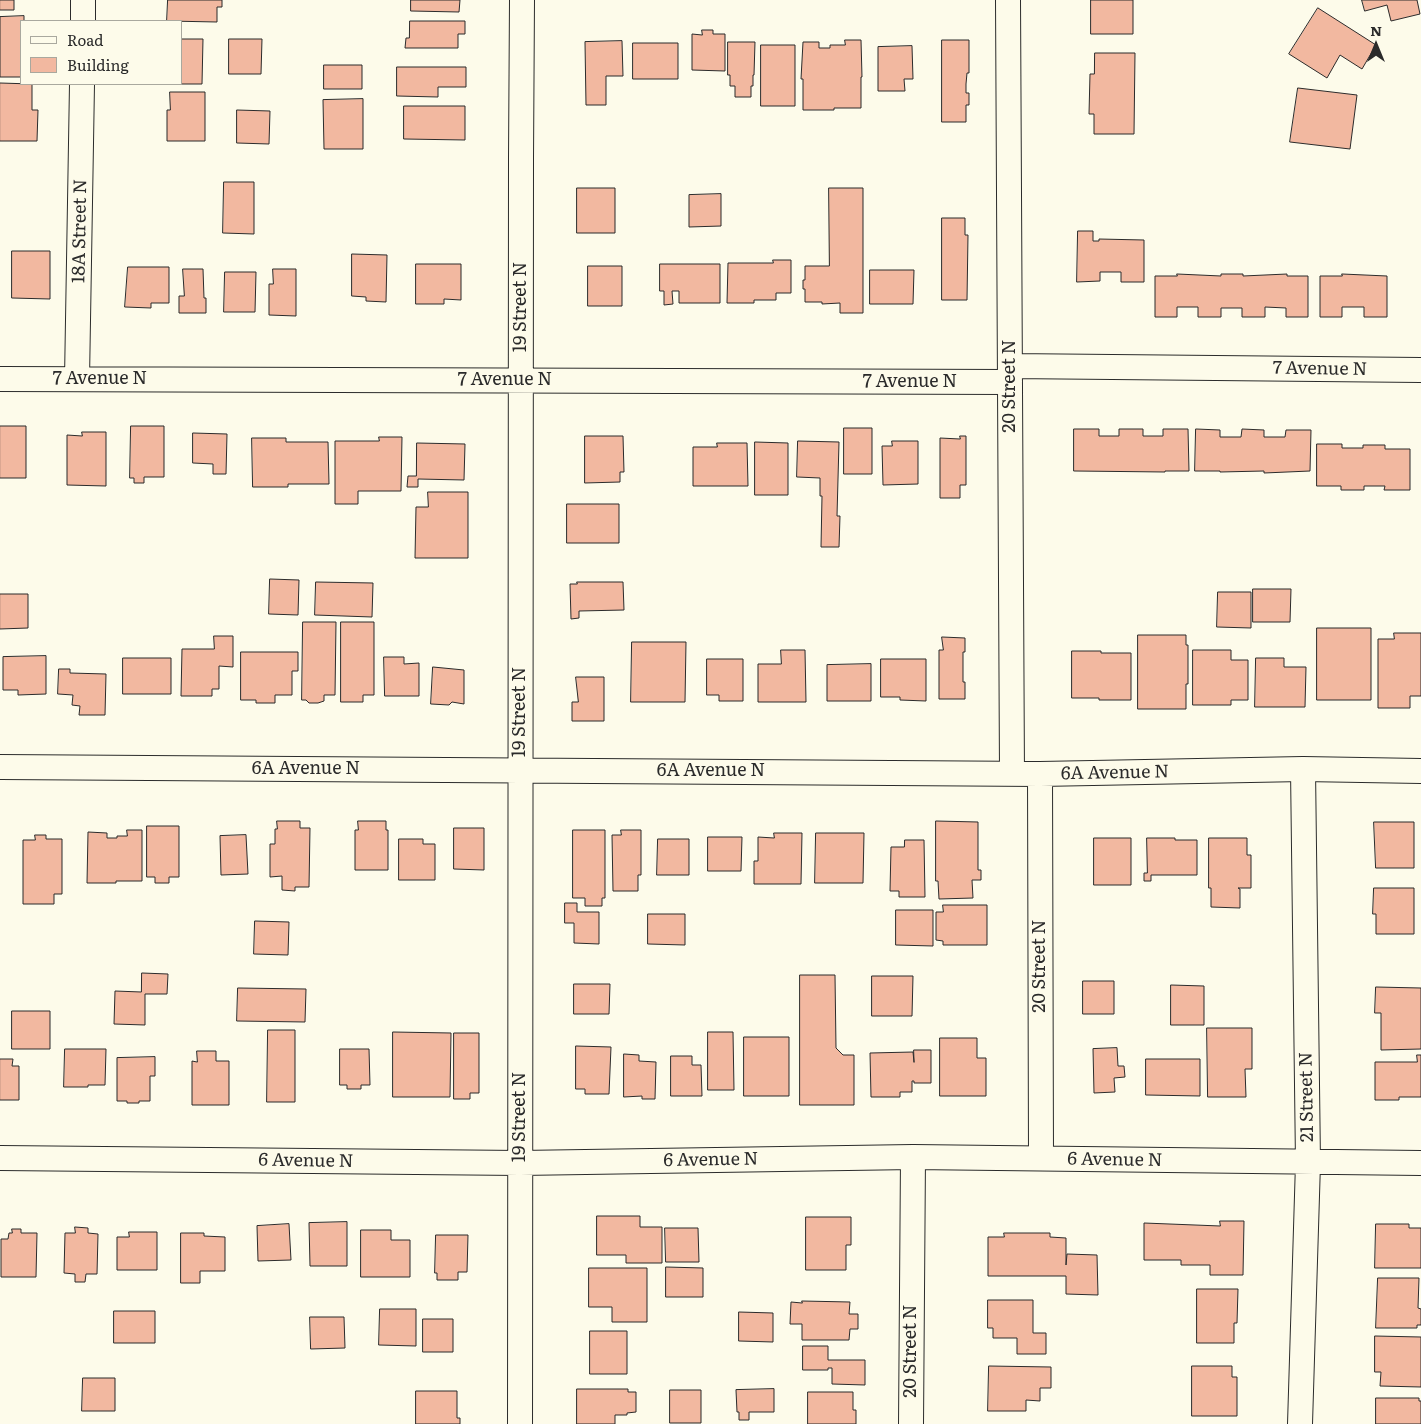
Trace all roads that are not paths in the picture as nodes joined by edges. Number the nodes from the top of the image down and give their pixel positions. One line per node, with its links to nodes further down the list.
1 (83, 0): 4 (street)
2 (522, 0): 10 (street, 19 Street N)
3 (1008, 0): 7 (street, 20 Street N)
4 (83, 20)
5 (82, 85): 9 (street, 18A Street N)
6 (1421, 370): 7 (street, 7 Avenue N)
7 (1010, 374): 10 (street, 7 Avenue N); 15 (street, 20 Street N)
8 (0, 379): 9 (street, 7 Avenue N)
9 (77, 379): 10 (street, 7 Avenue N)
10 (520, 380): 13 (street, 19 Street N)
11 (0, 767): 13 (street, 6A Avenue N)
12 (1303, 769): 14 (street, 6A Avenue N); 16 (street, 6A Avenue N); 21 (street, 21 Street N)
13 (520, 770): 15 (street, 6A Avenue N); 20 (street, 19 Street N)
14 (1421, 771)
15 (1012, 773): 16 (street, 6A Avenue N)
16 (1040, 774): 19 (street, 20 Street N)
17 (0, 1158): 20 (street, 6 Avenue N)
18 (913, 1158): 19 (street, 6 Avenue N); 20 (street, 6 Avenue N); 24 (street, 20 Street N)
19 (1041, 1158): 21 (street, 6 Avenue N)
20 (520, 1163): 23 (street, 19 Street N)
21 (1308, 1163): 22 (street, 6 Avenue N); 25 (street, 21 Street N)
22 (1421, 1163)
23 (520, 1424)
24 (911, 1424)
25 (1300, 1424)

